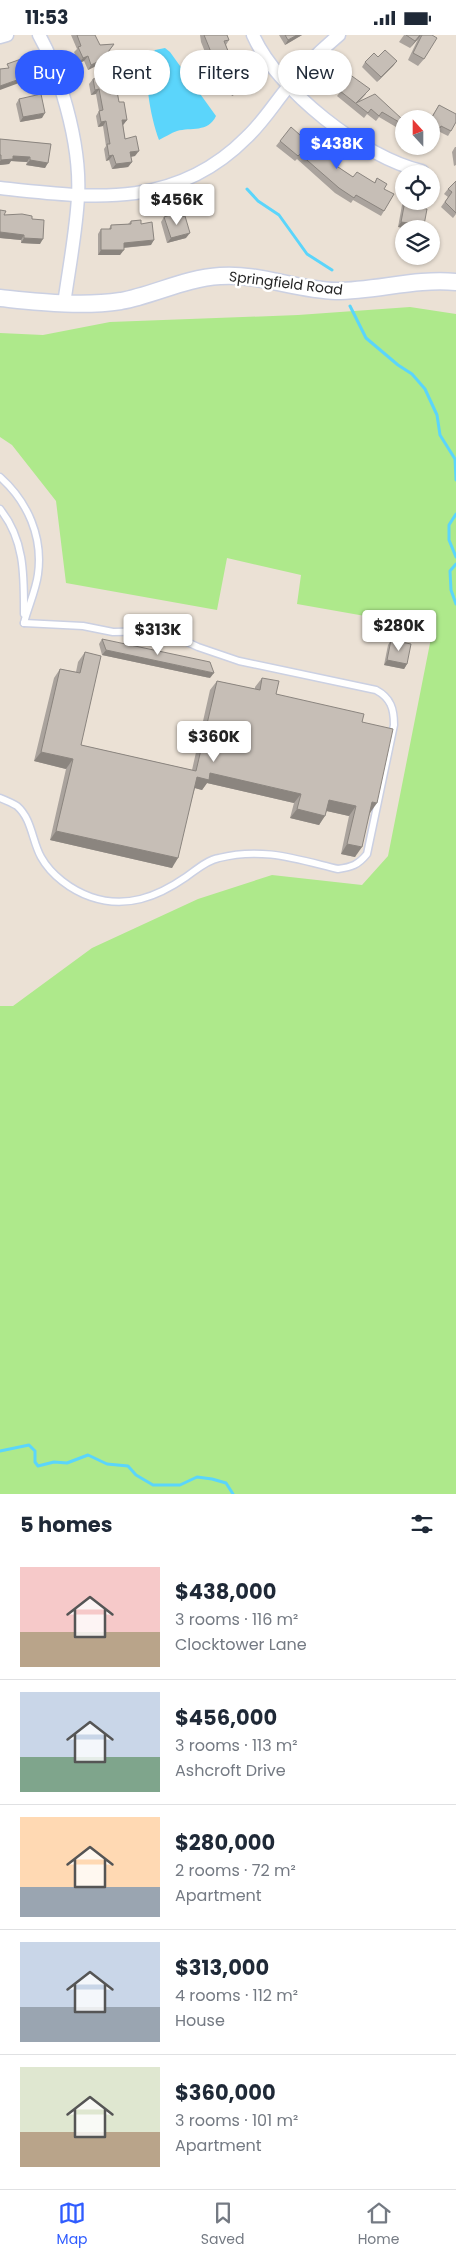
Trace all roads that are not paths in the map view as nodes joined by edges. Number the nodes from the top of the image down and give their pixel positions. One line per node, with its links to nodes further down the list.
1 (7, 35): 5 (street)
2 (39, 35): 12 (street)
3 (253, 35): 7 (street)
4 (339, 35): 6 (street)
5 (0, 37)
6 (324, 50)
7 (278, 75)
8 (281, 95): 12 (street)
9 (300, 95): 10 (street)
10 (399, 165)
11 (0, 188): 12 (street)
12 (78, 197): 15 (street)
13 (456, 282): 15 (street, Springfield Road)
14 (0, 299): 15 (street, Springfield Road)
15 (64, 304)
16 (0, 477): 18 (lane)
17 (0, 509): 18 (lane)
18 (24, 623): 19 (lane)
19 (0, 798)

